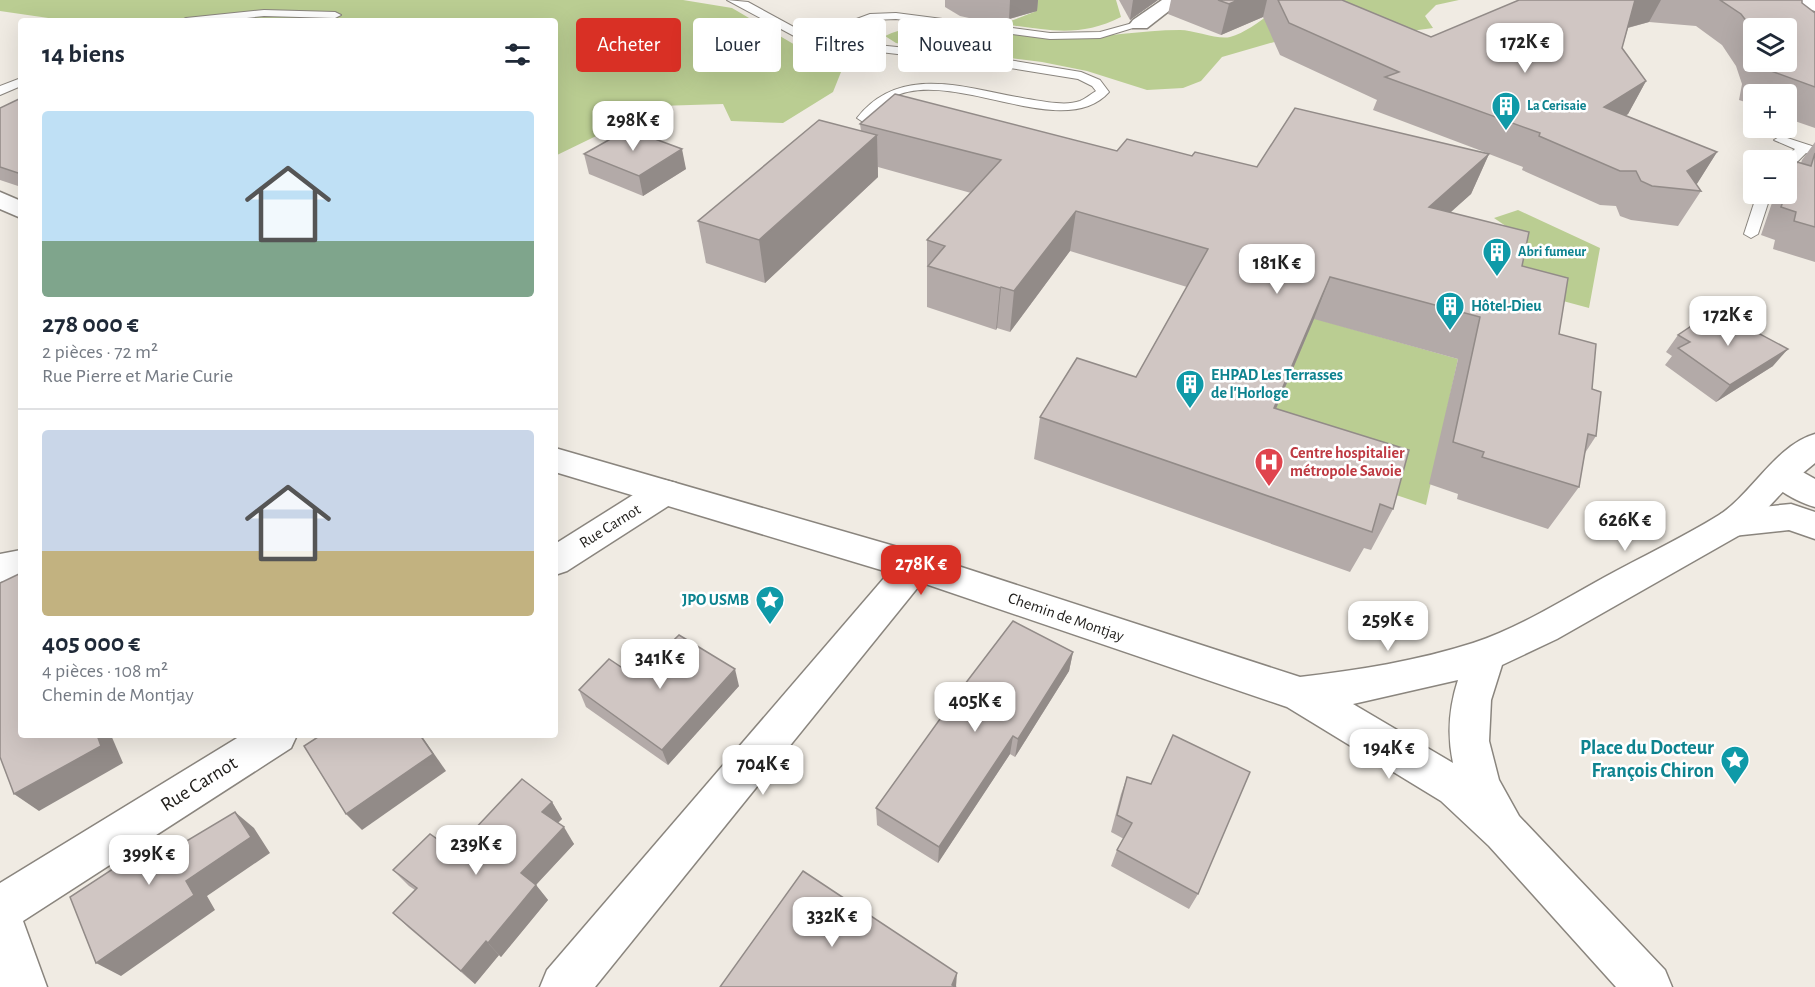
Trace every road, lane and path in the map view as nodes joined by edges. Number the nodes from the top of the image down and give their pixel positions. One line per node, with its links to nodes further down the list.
1 (732, 0): 11 (lane)
2 (1174, 0): 10 (street)
3 (1786, 0): 9 (street)
4 (1808, 0): 5 (street)
5 (1815, 5)
6 (335, 15): 7 (lane)
7 (215, 18)
8 (867, 18): 10 (lane)
9 (1815, 21)
10 (1140, 24)
11 (793, 31)
12 (886, 49): 15 (lane)
13 (18, 83): 14 (lane)
14 (0, 91)
15 (863, 118)
16 (1781, 140): 17 (lane)
17 (1809, 150)
18 (0, 199): 20 (street)
19 (1761, 204): 21 (lane)
20 (18, 209)
21 (1751, 234)
22 (1815, 445): 24 (street)
23 (558, 461): 25 (street, Chemin de Montjay)
24 (1781, 474): 26 (street); 27 (street)
25 (664, 492): 29 (street, Rue Carnot); 31 (street, Chemin de Montjay)
26 (1815, 495)
27 (1733, 523): 28 (street); 33 (street)
28 (1815, 526)
29 (558, 559)
30 (18, 565): 32 (street)
31 (915, 566): 34 (street, Chemin de Montjay); 40 (street)
32 (0, 568)
33 (1486, 655): 34 (street, Chemin de Montjay); 36 (street)
34 (1299, 694): 36 (street, Chemin de Montjay)
35 (272, 738): 37 (street, Rue Carnot)
36 (1503, 831): 41 (street)
37 (0, 909)
38 (0, 920): 39 (street)
39 (22, 987)
40 (564, 987)
41 (1648, 987)

